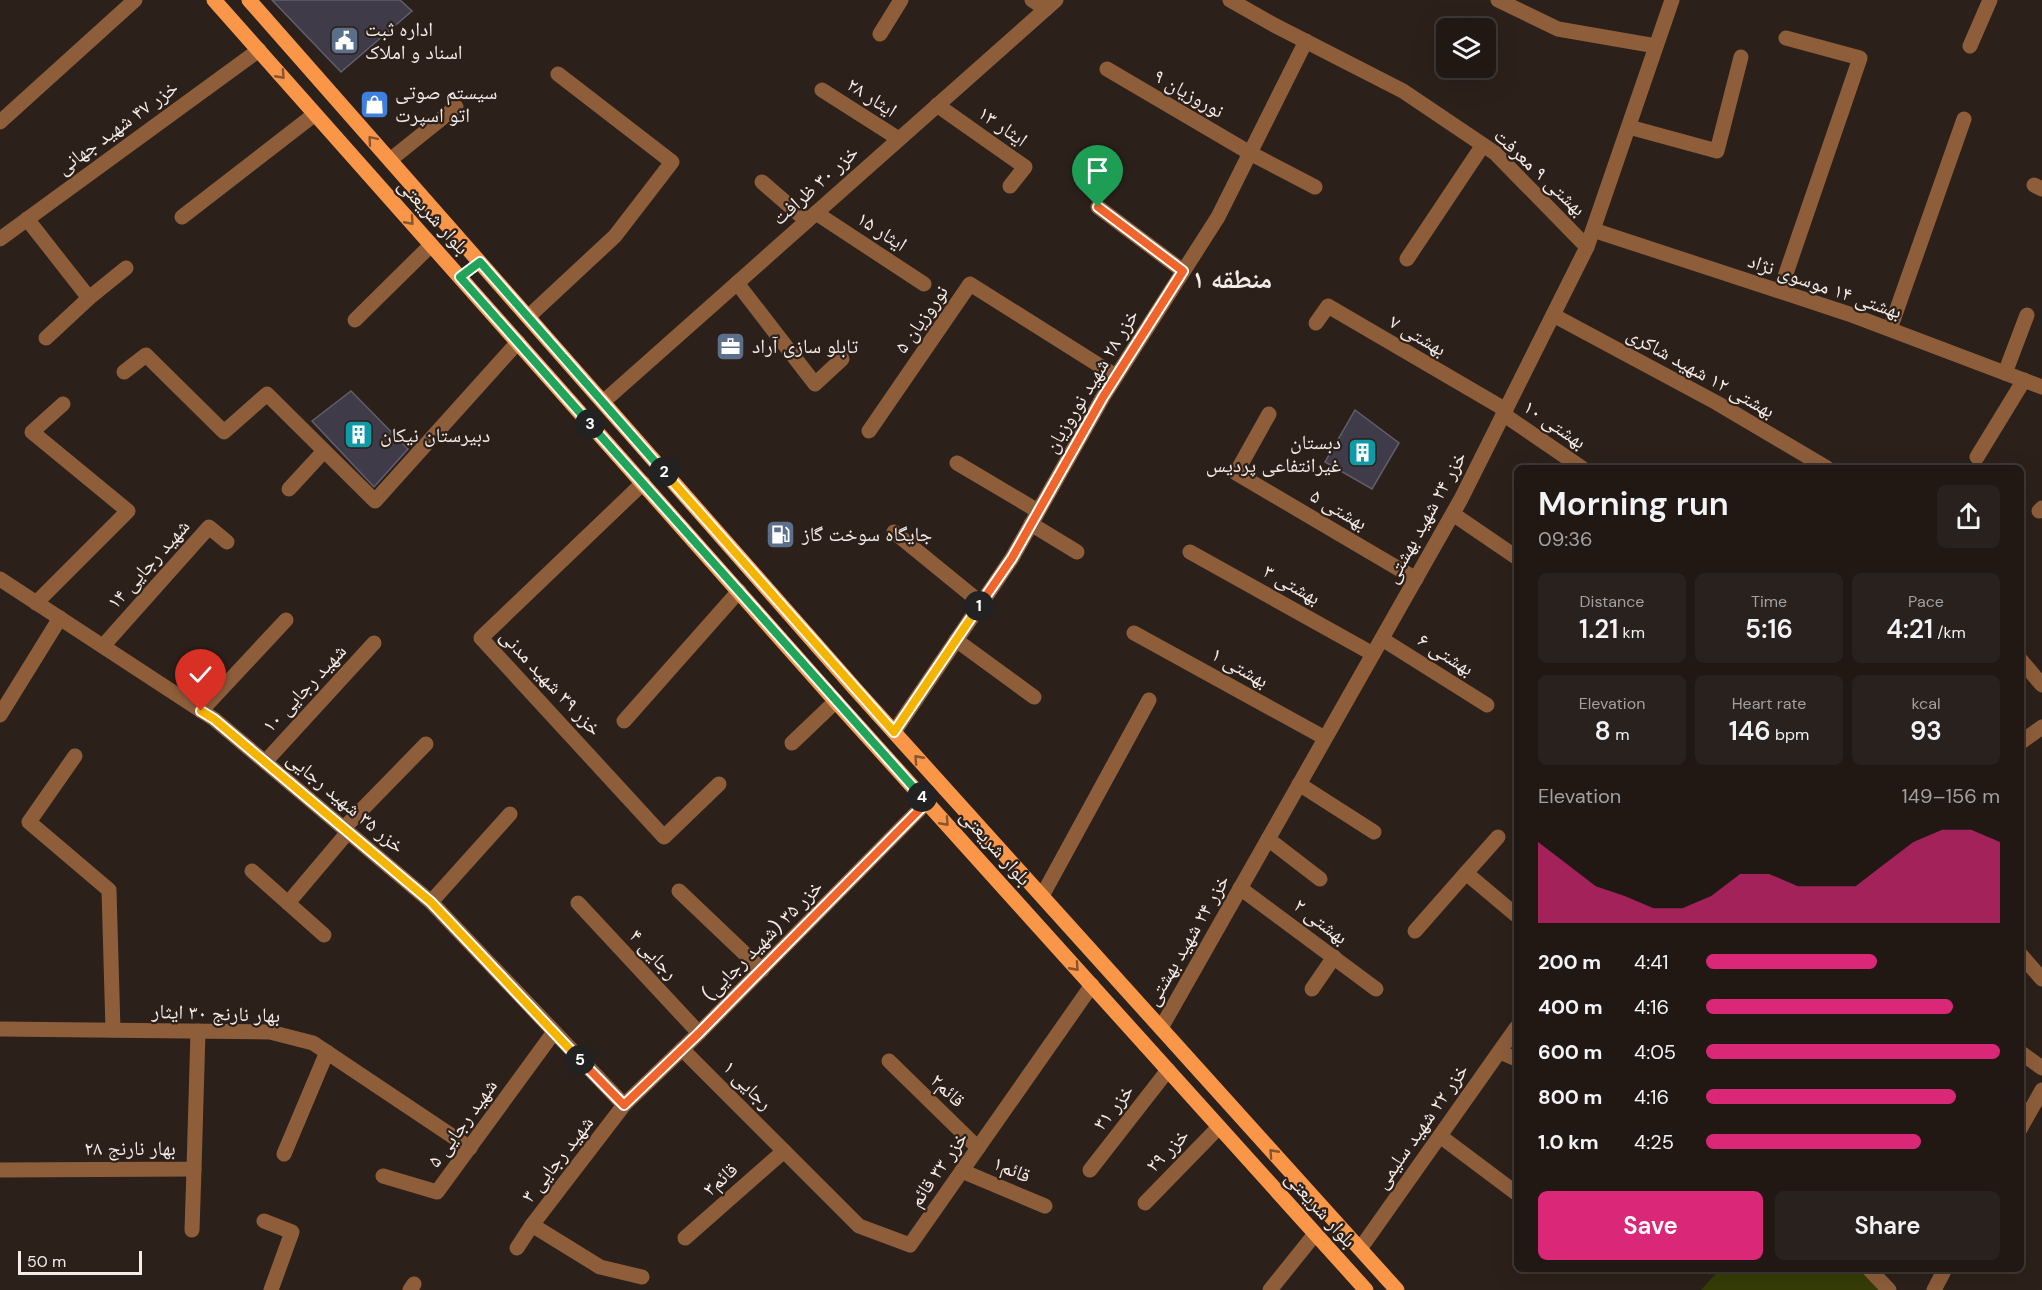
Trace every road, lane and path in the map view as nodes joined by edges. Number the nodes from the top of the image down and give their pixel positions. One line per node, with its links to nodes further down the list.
1 (135, 0): 25 (street)
2 (214, 0): 16 (main road, بلوار شریعتی)
3 (249, 0): 30 (main road, بلوار شریعتی, one-way to 3)
4 (901, 0): 11 (street)
5 (1032, 0): 10 (street)
6 (1230, 0): 13 (street, بهشتی ۹ معرفت)
7 (1498, 0): 14 (street)
8 (1672, 0): 14 (street, خزر ۲۴ شهید بهشتی)
9 (1990, 0): 15 (street)
10 (1051, 4): 21 (street, خزر ۳۰ ظرافت)
11 (880, 34)
12 (1786, 38): 49 (street)
13 (1306, 41): 28 (street, بهشتی ۹ معرفت); 29 (street, خزر ۲۸ شهید نوروزیان)
14 (1656, 46): 26 (street, خزر ۲۴ شهید بهشتی)
15 (1970, 46)
16 (259, 50): 23 (main road, بلوار شریعتی, one-way to 23); 37 (street, خزر ۴۷ شهید جهانی)
17 (1741, 57): 26 (street)
18 (1107, 69): 29 (street, نوروزیان ۹)
19 (558, 74): 53 (street)
20 (822, 90): 27 (street, ایثار ۲۸)
21 (937, 105): 27 (street, خزر ۳۰ ظرافت); 32 (street, ایثار ۱۳)
22 (456, 108): 30 (street)
23 (315, 114): 35 (street); 40 (main road, بلوار شریعتی, one-way to 40)
24 (1964, 119): 56 (street)
25 (0, 122)
26 (1629, 126): 38 (street, خزر ۲۴ شهید بهشتی)
27 (899, 139): 36 (street, خزر ۳۰ ظرافت)
28 (1483, 145): 41 (street, بهشتی ۹ معرفت); 42 (street)
29 (1250, 153): 33 (street, نوروزیان ۹); 45 (street, خزر ۲۸ شهید نوروزیان)
30 (390, 160): 43 (main road, بلوار شریعتی)
31 (762, 182): 36 (street, ایثار ۱۵)
32 (1010, 186)
33 (1315, 187)
34 (1098, 207): 45 (street)
35 (182, 217)
36 (811, 217): 47 (street, خزر ۳۰ ظرافت); 48 (street, ایثار ۱۵)
37 (27, 219): 39 (street, خزر ۴۷ شهید جهانی); 50 (street)
38 (1593, 230): 41 (street, خزر ۲۴ شهید بهشتی); 49 (street, بهشتی ۱۴ موسوی نژاد)
39 (0, 238)
40 (431, 244): 46 (main road, بلوار شریعتی); 54 (street)
41 (1587, 247): 51 (street, خزر ۲۴ شهید بهشتی)
42 (1407, 259)
43 (480, 262): 46 (main road); 53 (main road, بلوار شریعتی)
44 (126, 268): 50 (street)
45 (1183, 271): 62 (street, خزر ۲۸ شهید نوروزیان)
46 (460, 277): 58 (main road, بلوار شریعتی)
47 (737, 283): 59 (street); 65 (street, خزر ۳۰ ظرافت)
48 (924, 284)
49 (1780, 291): 56 (street, بهشتی ۱۴ موسوی نژاد)
50 (88, 298): 57 (street)
51 (1553, 315): 67 (street, خزر ۲۴ شهید بهشتی); 74 (street, بهشتی ۱۲ شهید شاکری)
52 (2027, 315): 61 (street)
53 (528, 317): 65 (main road, بلوار شریعتی)
54 (355, 320)
55 (1316, 323): 67 (street, بهشتی ۷)
56 (1890, 329): 61 (street, بهشتی ۱۴ موسوی نژاد)
57 (46, 338)
58 (518, 342): 70 (street); 75 (main road, بلوار شریعتی)
59 (842, 358)
60 (124, 372): 70 (street)
61 (2005, 373): 63 (street, بهشتی ۱۴ موسوی نژاد)
62 (1116, 376): 69 (street, نوروزیان ۵); 78 (street, خزر ۲۸ شهید نوروزیان)
63 (2024, 380): 64 (street, بهشتی ۱۴ موسوی نژاد); 71 (street)
64 (2042, 387)
65 (603, 402): 107 (main road, بلوار شریعتی)
66 (63, 405): 87 (street)
67 (1505, 412): 73 (street, بهشتی ۱۰); 77 (street, خزر ۲۴ شهید بهشتی)
68 (1269, 414): 85 (street, بهشتی ۵)
69 (869, 431)
70 (324, 451): 76 (street)
71 (1977, 457)
72 (957, 462): 78 (street)
73 (1578, 465)
74 (1819, 465)
75 (643, 483): 86 (main road, بلوار شریعتی); 114 (street, خزر ۳۹ شهید مدنی)
76 (289, 489)
77 (1453, 514): 83 (street); 85 (street, خزر ۲۴ شهید بهشتی)
78 (1034, 518): 81 (street); 88 (street, خزر ۲۸ شهید نوروزیان)
79 (894, 532): 88 (street)
80 (227, 542): 95 (street, شهید رجایی ۱۴)
81 (1077, 552)
82 (1190, 552): 96 (street, بهشتی ۳)
83 (1514, 556)
84 (0, 579): 87 (street, خزر ۳۵ شهید رجایی)
85 (1416, 579): 92 (street, خزر ۲۴ شهید بهشتی)
86 (739, 591): 101 (main road, بلوار شریعتی); 105 (street)
87 (36, 603): 89 (street, خزر ۳۵ شهید رجایی)
88 (981, 603): 93 (street, خزر ۲۸ شهید نوروزیان)
89 (60, 618): 95 (street, خزر ۳۵ شهید رجایی); 104 (street)
90 (286, 620): 103 (street)
91 (1134, 633): 108 (street, بهشتی ۱)
92 (1382, 639): 96 (street, خزر ۲۴ شهید بهشتی); 102 (street, بهشتی ۶)
93 (956, 640): 99 (street); 107 (street, خزر ۲۸ شهید نوروزیان)
94 (374, 644): 113 (street, شهید رجایی ۱۰)
95 (102, 646): 103 (street, خزر ۳۵ شهید رجایی)
96 (1373, 654): 108 (street, خزر ۲۴ شهید بهشتی)
97 (2024, 664): 98 (street)
98 (2042, 685)
99 (1034, 696)
100 (1149, 700): 127 (street)
101 (836, 701): 110 (street); 116 (main road, بلوار شریعتی)
102 (1487, 705)
103 (201, 711): 113 (street, خزر ۳۵ شهید رجایی)
104 (0, 715)
105 (624, 721)
106 (2042, 727): 109 (street)
107 (894, 732): 127 (main road, بلوار شریعتی, one-way to 107)
108 (1325, 738): 115 (street, خزر ۲۴ شهید بهشتی)
109 (2024, 740)
110 (792, 743)
111 (426, 744): 118 (street)
112 (75, 756): 143 (street)
113 (265, 762): 118 (street, خزر ۳۵ شهید رجایی)
114 (720, 784)
115 (1299, 784): 119 (street); 121 (street, خزر ۲۴ شهید بهشتی)
116 (927, 802): 136 (street, خزر ۳۵ (شهید رجایی)); 138 (main road, بلوار شریعتی, one-way to 138)
117 (510, 814): 128 (street)
118 (346, 830): 128 (street, خزر ۳۵ شهید رجایی); 129 (street)
119 (1374, 832)
120 (1498, 837): 123 (street)
121 (1268, 839): 124 (street); 125 (street, خزر ۲۴ شهید بهشتی)
122 (252, 871): 129 (street)
123 (1466, 873): 131 (street); 132 (street)
124 (1320, 879)
125 (1240, 888): 134 (street, بهشتی ۲); 141 (street, خزر ۲۴ شهید بهشتی)
126 (679, 891): 136 (street)
127 (1042, 896): 141 (main road, بلوار شریعتی)
128 (431, 902): 146 (street, خزر ۳۵ شهید رجایی)
129 (288, 903): 133 (street)
130 (578, 903): 147 (street, رجایی ۴)
131 (1514, 913)
132 (1415, 931)
133 (324, 935)
134 (1334, 957): 139 (street); 140 (street, بهشتی ۲)
135 (2024, 959): 137 (street)
136 (762, 970): 147 (street, خزر ۳۵ (شهید رجایی))
137 (2042, 979)
138 (1092, 985): 155 (main road, بلوار شریعتی); 162 (street, خزر ۳۳ قائم)
139 (1312, 989)
140 (1376, 989)
141 (1161, 1028): 179 (main road, بلوار شریعتی, one-way to 141)
142 (0, 1029): 143 (street, بهار نارنج ۳۰ ایثار)
143 (113, 1030): 144 (street, بهار نارنج ۳۰ ایثار)
144 (198, 1031): 149 (street, بهار نارنج ۳۰ ایثار); 165 (street, بهار نارنج ۲۸)
145 (1514, 1031): 150 (street, خزر ۲۲ شهید سلیمی)
146 (554, 1032): 157 (street, خزر ۳۵ شهید رجایی); 161 (street, شهید رجایی ۵)
147 (699, 1033): 148 (street, خزر ۳۵ (شهید رجایی))
148 (682, 1049): 157 (street, خزر ۳۵ (شهید رجایی)); 163 (street, رجایی ۱)
149 (327, 1052): 161 (street, بهار نارنج ۳۰ ایثار); 164 (street)
150 (1500, 1052): 152 (street); 160 (street, خزر ۲۲ شهید سلیمی)
151 (2024, 1055): 154 (street)
152 (1514, 1058)
153 (888, 1061): 162 (street, قائم۲)
154 (2042, 1068)
155 (1168, 1070): 159 (main road, بلوار شریعتی); 167 (street, خزر ۳۱)
156 (2042, 1090): 158 (street)
157 (624, 1105): 174 (street, شهید رجایی ۳)
158 (2024, 1122)
159 (1219, 1127): 171 (street, خزر ۲۹); 176 (main road, بلوار شریعتی)
160 (1440, 1137): 170 (street); 179 (street, خزر ۲۲ شهید سلیمی)
161 (470, 1148): 169 (street, شهید رجایی ۵)
162 (978, 1148): 168 (street, خزر ۳۳ قائم)
163 (783, 1151): 168 (street, خزر ۳۳ قائم); 177 (street, قائم۳)
164 (284, 1154)
165 (194, 1169): 166 (street, بهار نارنج ۲۸); 175 (street)
166 (0, 1170)
167 (1090, 1170)
168 (962, 1171): 172 (street, قائم۱)
169 (383, 1176)
170 (1514, 1192)
171 (1145, 1203)
172 (1046, 1206)
173 (264, 1221): 183 (street)
174 (532, 1225): 178 (street); 182 (street, شهید رجایی ۳)
175 (192, 1230)
176 (1315, 1234): 184 (street); 185 (main road, بلوار شریعتی)
177 (685, 1238)
178 (517, 1248)
179 (1360, 1249): 186 (main road, بلوار شریعتی)
180 (1872, 1272): 187 (street)
181 (1943, 1272): 188 (street)
182 (642, 1277)
183 (271, 1290)
184 (1270, 1290)
185 (1366, 1290)
186 (1397, 1290)
187 (1889, 1290)
188 (1934, 1290)

